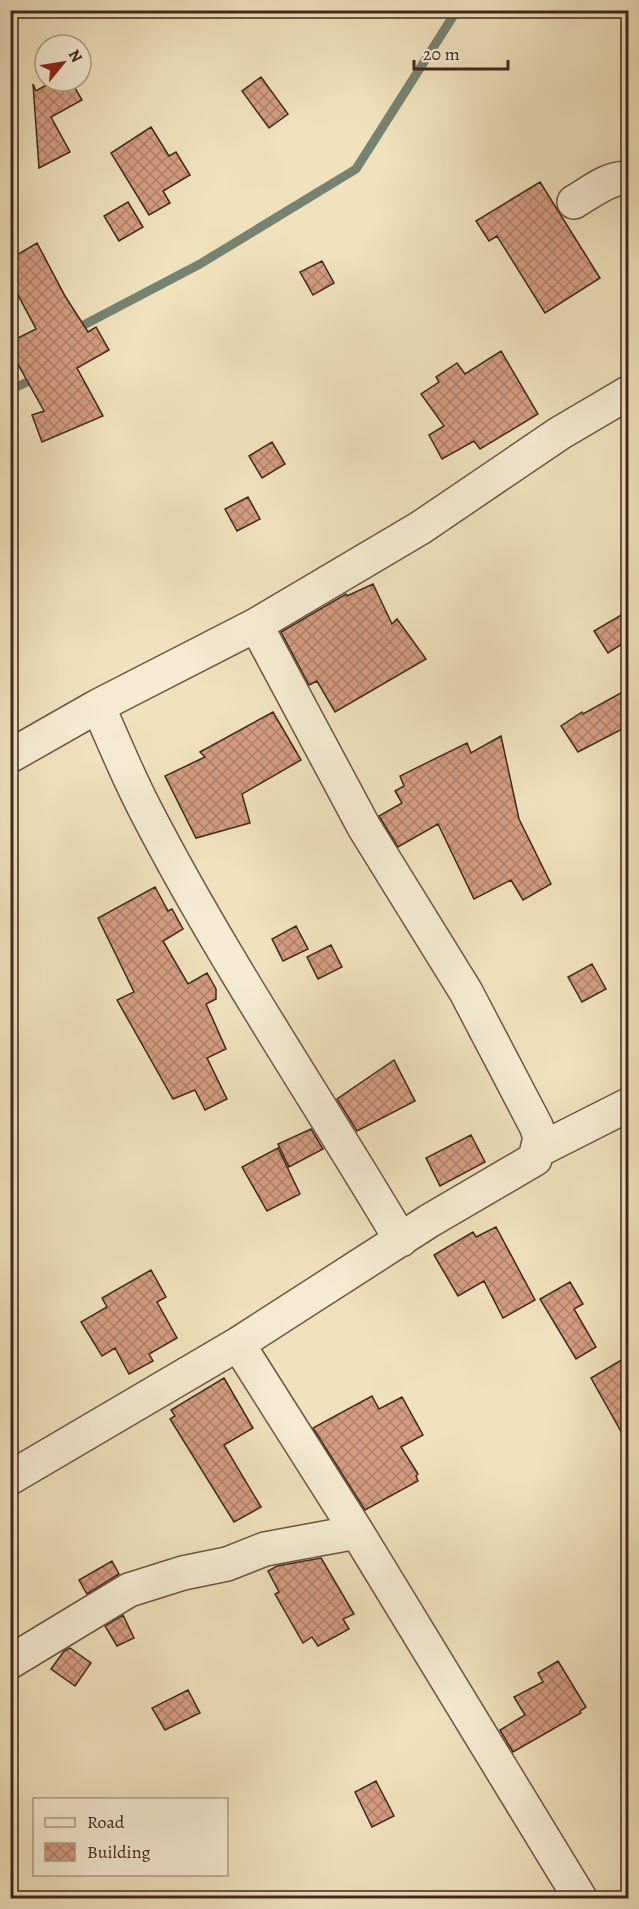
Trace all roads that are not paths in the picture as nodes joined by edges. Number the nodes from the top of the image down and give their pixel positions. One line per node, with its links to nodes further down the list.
1 (628, 179): 2 (street)
2 (574, 202)
3 (628, 393): 4 (street)
4 (256, 626): 5 (street); 8 (street)
5 (98, 706): 6 (street); 9 (street)
6 (10, 756)
7 (628, 1105): 8 (street)
8 (539, 1150): 9 (street)
9 (401, 1240): 10 (street)
10 (238, 1344): 11 (street); 12 (street)
11 (10, 1478)
12 (357, 1532): 13 (street); 14 (street)
13 (10, 1662)
14 (580, 1899)

